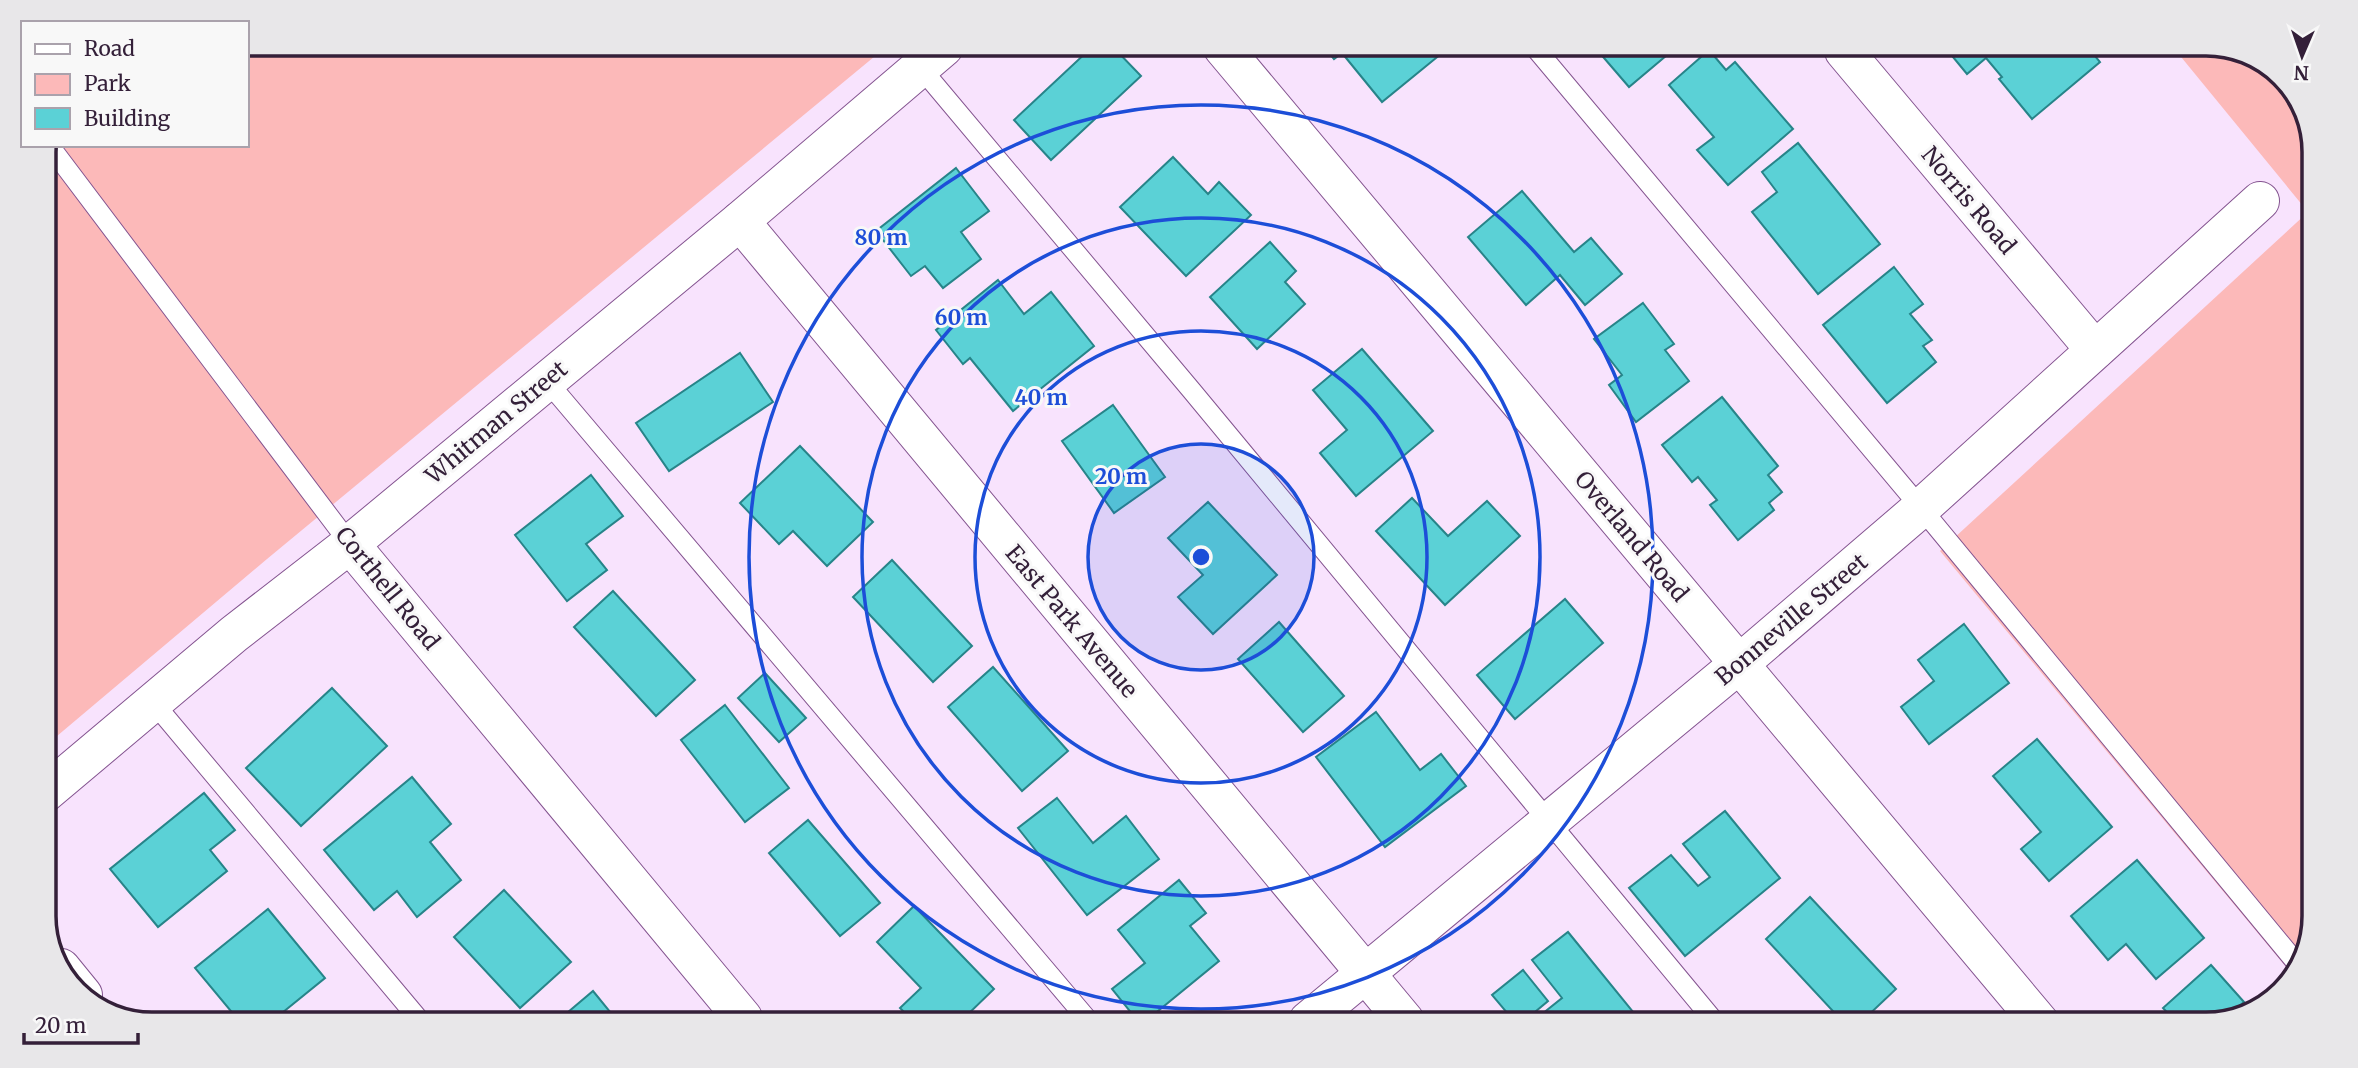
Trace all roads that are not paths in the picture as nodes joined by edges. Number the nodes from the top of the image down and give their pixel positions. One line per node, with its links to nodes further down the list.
1 (1230, 56): 12 (street, Overland Road)
2 (1542, 56): 10 (lane)
3 (1848, 56): 8 (street, Norris Road)
4 (932, 57): 7 (street, Whitman Street); 15 (lane)
5 (56, 156): 11 (lane, Corthell Road)
6 (2260, 201): 8 (street, Bonneville Street)
7 (740, 221): 9 (street, Whitman Street); 17 (street, East Park Avenue)
8 (2095, 350): 10 (street, Bonneville Street)
9 (546, 380): 11 (street, Whitman Street); 20 (lane)
10 (1922, 508): 12 (street, Bonneville Street); 16 (lane)
11 (350, 544): 13 (street, Whitman Street); 19 (street, Corthell Road)
12 (1739, 663): 15 (street, Bonneville Street); 24 (street, Overland Road)
13 (153, 702): 14 (street, Whitman Street); 18 (lane)
14 (56, 784)
15 (1547, 823): 17 (street, Bonneville Street); 23 (lane)
16 (2292, 958)
17 (1365, 974): 21 (street, Bonneville Street); 22 (street, East Park Avenue)
18 (413, 1012)
19 (738, 1012)
20 (1081, 1012)
21 (1319, 1012)
22 (1397, 1012)
23 (1707, 1012)
24 (2031, 1012)

